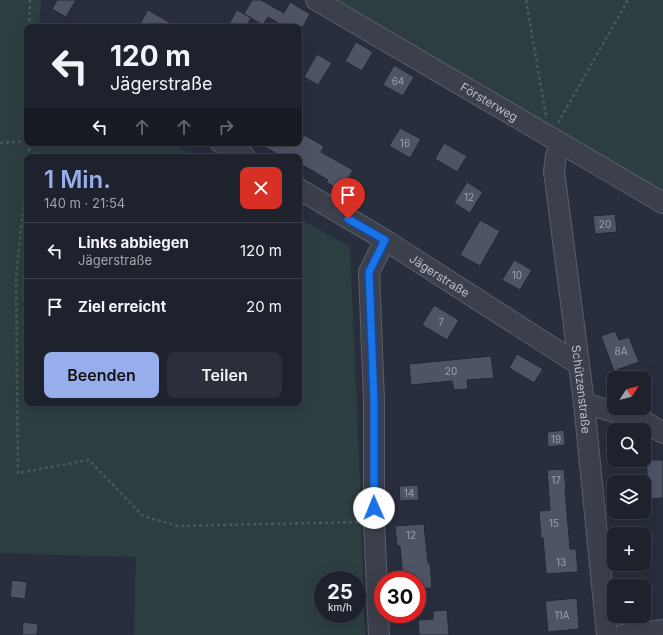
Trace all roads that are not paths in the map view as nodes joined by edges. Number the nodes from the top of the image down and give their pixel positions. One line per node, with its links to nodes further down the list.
1 (316, 0): 2 (street, Försterweg)
2 (556, 141): 6 (street, Försterweg); 8 (street, Schützenstraße)
3 (226, 146): 4 (street)
4 (239, 154)
5 (302, 191): 7 (street, Jägerstraße)
6 (663, 203)
7 (385, 240): 8 (street, Jägerstraße); 12 (street)
8 (578, 364): 9 (street, Schützenstraße)
9 (584, 403): 10 (street); 13 (street, Schützenstraße)
10 (663, 433)
11 (663, 630): 14 (street)
12 (379, 635)
13 (608, 635)
14 (623, 635)

